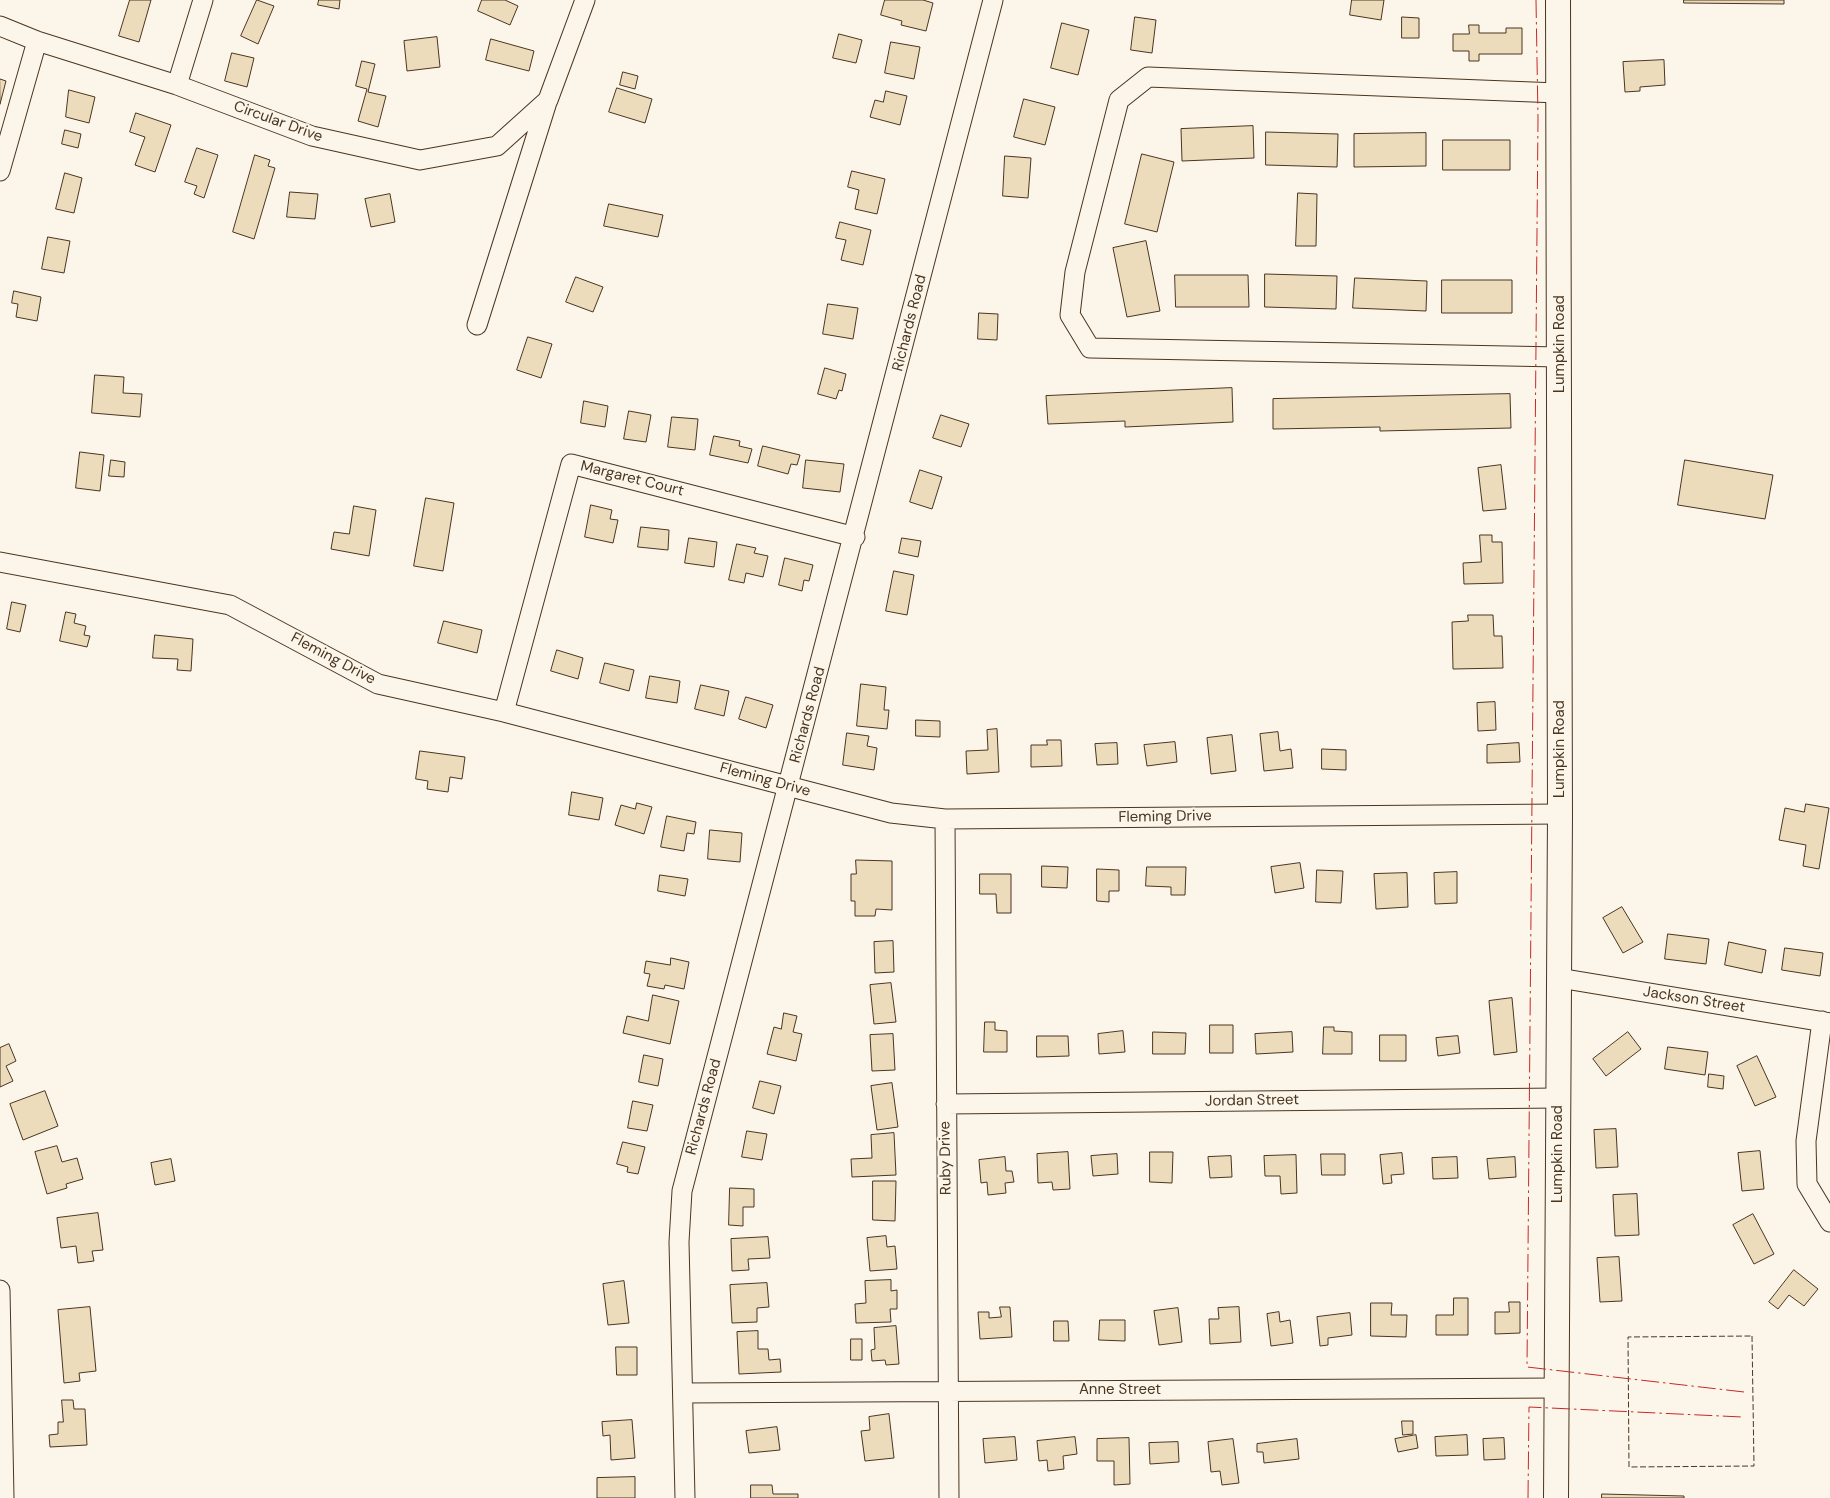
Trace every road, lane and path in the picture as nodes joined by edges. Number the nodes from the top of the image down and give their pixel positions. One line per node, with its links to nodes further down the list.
1 (203, 0): 7 (street)
2 (585, 0): 9 (street, Circular Drive)
3 (993, 0): 13 (street, Richards Road)
4 (1558, 0): 8 (main road, Lumpkin Road)
5 (0, 26): 6 (street, Circular Drive)
6 (38, 40): 7 (street, Circular Drive); 10 (street)
7 (177, 85): 9 (street, Circular Drive)
8 (1558, 93): 12 (main road, Lumpkin Road); 12 (street)
9 (548, 100): 11 (street, Circular Drive)
10 (0, 171)
11 (477, 325)
12 (1560, 357): 17 (main road, Lumpkin Road)
13 (854, 537): 15 (street, Margaret Court); 16 (street, Richards Road)
14 (0, 562): 15 (street, Fleming Drive)
15 (504, 712): 16 (street, Fleming Drive)
16 (789, 786): 18 (street, Fleming Drive); 27 (street, Richards Road)
17 (1560, 814): 18 (street, Fleming Drive); 19 (main road, Lumpkin Road)
18 (945, 819): 22 (street, Ruby Drive)
19 (1558, 978): 20 (street, Jackson Street); 21 (main road, Lumpkin Road)
20 (1826, 1022): 23 (street)
21 (1559, 1098): 22 (street, Jordan Street); 25 (main road, Lumpkin Road)
22 (946, 1104): 26 (street, Ruby Drive)
23 (1830, 1222)
24 (0, 1290): 28 (street)
25 (1556, 1388): 26 (street, Anne Street); 31 (main road, Lumpkin Road)
26 (949, 1391): 27 (street, Anne Street); 30 (street, Ruby Drive)
27 (684, 1393): 29 (street, Richards Road)
28 (4, 1498)
29 (685, 1498)
30 (949, 1498)
31 (1556, 1498)

